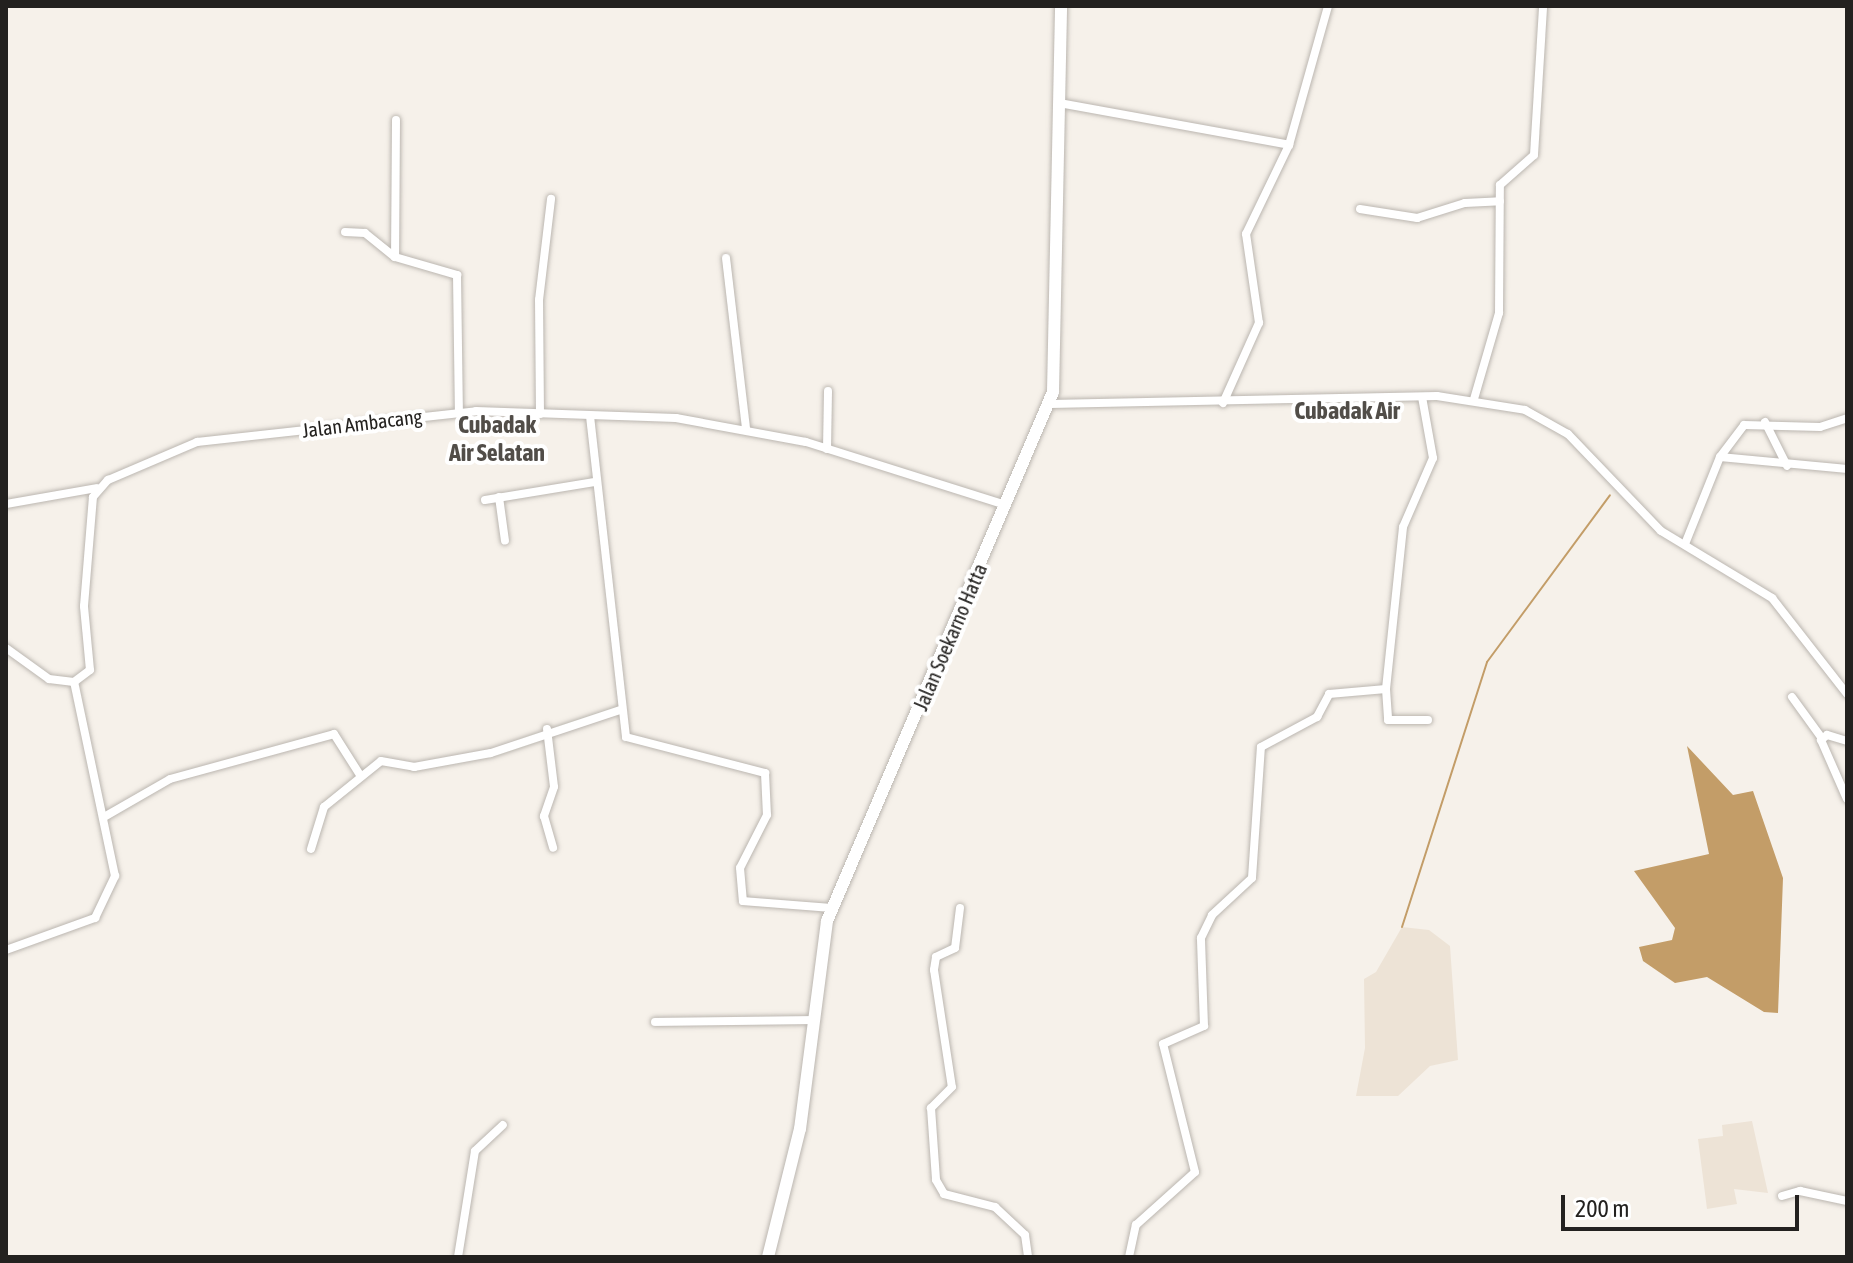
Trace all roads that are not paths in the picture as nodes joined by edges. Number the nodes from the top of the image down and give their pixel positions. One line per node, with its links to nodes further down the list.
1 (1061, 6): 4 (street, Jalan Soekarno Hatta)
2 (1328, 6): 6 (street)
3 (1543, 6): 8 (street)
4 (1059, 103): 6 (street); 17 (street, Jalan Soekarno Hatta)
5 (396, 120): 11 (street)
6 (1289, 145): 16 (street)
7 (551, 199): 19 (street)
8 (1500, 201): 9 (street); 15 (street)
9 (1360, 209)
10 (345, 232): 11 (street)
11 (395, 257): 18 (street)
12 (726, 258): 23 (street)
13 (828, 391): 24 (street)
14 (1422, 397): 15 (street); 16 (street); 38 (street)
15 (1474, 399): 35 (street)
16 (1223, 403): 17 (street)
17 (1050, 404): 33 (street, Jalan Soekarno Hatta)
18 (459, 412): 19 (street, Jalan Ambacang); 29 (street, Jalan Ambacang)
19 (540, 414): 20 (street, Jalan Ambacang)
20 (590, 416): 23 (street, Jalan Ambacang); 28 (street)
21 (1847, 418): 22 (street)
22 (1765, 422): 25 (street); 26 (street)
23 (746, 429): 24 (street, Jalan Ambacang)
24 (827, 449): 33 (street, Jalan Ambacang)
25 (1720, 457): 26 (street); 35 (street)
26 (1787, 466): 27 (street)
27 (1847, 469)
28 (595, 482): 30 (street); 41 (street)
29 (97, 488): 32 (street, Jalan Ambacang); 37 (street)
30 (499, 497): 31 (street); 34 (street)
31 (485, 500)
32 (6, 504)
33 (1006, 505): 51 (street, Jalan Soekarno Hatta)
34 (505, 541)
35 (1685, 544): 39 (street)
36 (6, 648): 37 (street)
37 (74, 682): 48 (street)
38 (1386, 689): 42 (street); 62 (street)
39 (1847, 694)
40 (1792, 697): 44 (street)
41 (620, 710): 43 (street); 51 (street)
42 (1428, 720)
43 (547, 729): 46 (street); 49 (street)
44 (1821, 737): 45 (street); 47 (street)
45 (1847, 741)
46 (360, 775): 48 (street); 50 (street)
47 (1847, 799)
48 (104, 817): 53 (street)
49 (553, 848)
50 (311, 849)
51 (831, 908): 54 (street, Jalan Soekarno Hatta)
52 (960, 908): 61 (street)
53 (6, 950)
54 (812, 1020): 55 (street); 60 (street, Jalan Soekarno Hatta)
55 (655, 1022)
56 (503, 1125): 59 (street)
57 (1782, 1196): 58 (street)
58 (1847, 1201)
59 (458, 1257)
60 (768, 1257)
61 (1028, 1257)
62 (1129, 1257)

